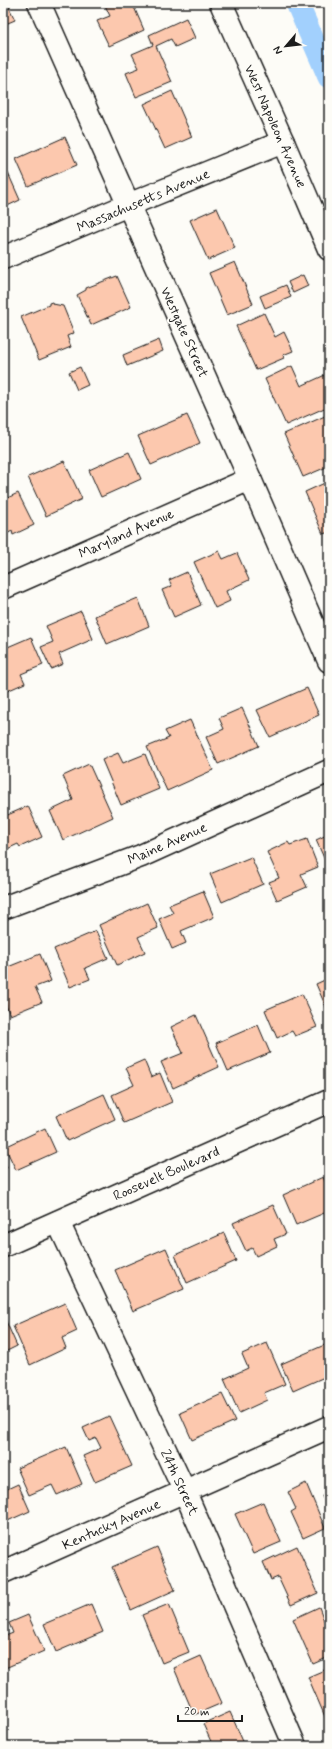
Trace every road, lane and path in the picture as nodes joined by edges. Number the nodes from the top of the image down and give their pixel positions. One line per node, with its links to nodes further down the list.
1 (39, 3): 4 (street, Westgate Street)
2 (221, 3): 3 (street, West Napoleon Avenue)
3 (283, 142): 4 (street, Massachusetts Avenue); 5 (street, West Napoleon Avenue)
4 (128, 205): 6 (street, Massachusetts Avenue); 7 (street, Westgate Street)
5 (329, 249)
6 (3, 258)
7 (250, 478): 8 (street, Maryland Avenue); 9 (street, Westgate Street)
8 (3, 588)
9 (329, 661)
10 (329, 771): 11 (street, Maine Avenue)
11 (3, 908)
12 (329, 1101): 13 (street, Roosevelt Boulevard)
13 (58, 1222): 14 (street, Roosevelt Boulevard); 16 (street, 24th Street)
14 (3, 1246)
15 (329, 1427): 16 (street, Kentucky Avenue)
16 (184, 1492): 17 (street, Kentucky Avenue); 18 (street, 24th Street)
17 (3, 1572)
18 (295, 1746)

